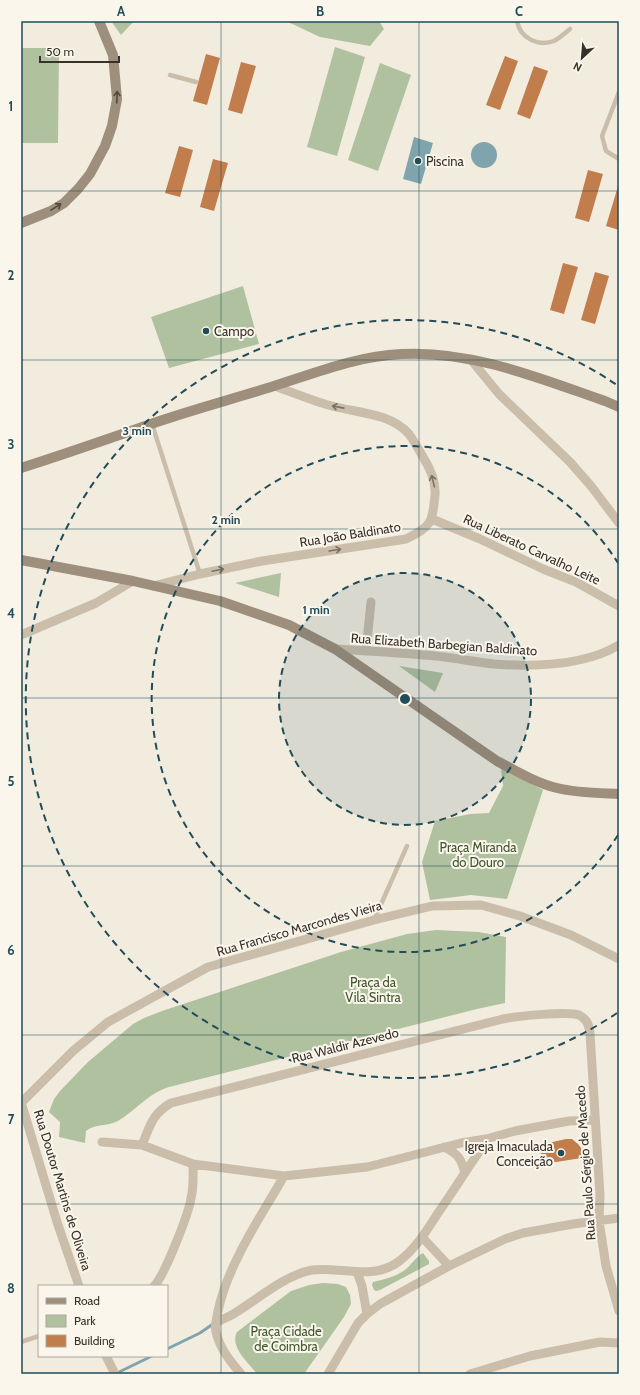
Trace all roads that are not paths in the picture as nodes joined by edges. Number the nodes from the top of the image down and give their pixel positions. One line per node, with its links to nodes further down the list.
1 (99, 21): 8 (street, one-way to 1)
2 (518, 21): 3 (lane)
3 (570, 29)
4 (170, 75): 5 (lane)
5 (196, 82)
6 (619, 92): 7 (lane)
7 (619, 159)
8 (21, 223)
9 (472, 361): 10 (street); 11 (street); 15 (street)
10 (275, 386): 12 (street); 14 (street, one-way to 10)
11 (619, 407)
12 (152, 424): 13 (street); 17 (lane)
13 (21, 468)
14 (432, 519): 17 (street, Rua João Baldinato, one-way to 14); 21 (street, Rua Liberato Carvalho Leite)
15 (619, 523)
16 (21, 560): 18 (street)
17 (200, 574): 19 (street, Rua João Baldinato)
18 (133, 581): 19 (street); 22 (street)
19 (153, 586): 24 (street)
20 (370, 602): 25 (street)
21 (619, 606)
22 (21, 635)
23 (619, 645): 25 (street, Rua Elizabeth Barbegian Baldinato)
24 (335, 649): 25 (street, Rua Elizabeth Barbegian Baldinato); 26 (street)
25 (366, 651)
26 (619, 794)
27 (407, 846): 28 (lane)
28 (374, 920): 29 (street, Rua Francisco Marcondes Vieira); 31 (street, Rua Francisco Marcondes Vieira)
29 (619, 959)
30 (580, 1016): 32 (street, Rua Paulo Sérgio de Macedo); 35 (street, Rua Waldir Azevedo)
31 (21, 1102): 45 (street, Rua Doutor Martins de Oliveira)
32 (595, 1120): 33 (street); 41 (street, Rua Paulo Sérgio de Macedo)
33 (486, 1139): 36 (street); 38 (street)
34 (102, 1142): 35 (street)
35 (142, 1145): 37 (street)
36 (444, 1147): 38 (street); 39 (street)
37 (193, 1164): 39 (street); 46 (street)
38 (465, 1173): 42 (street)
39 (284, 1176): 49 (street)
40 (619, 1218): 41 (street)
41 (599, 1221): 43 (street); 47 (street, Rua Paulo Sérgio de Macedo)
42 (422, 1237): 43 (street); 44 (street)
43 (449, 1266): 48 (street)
44 (357, 1272): 48 (street); 49 (street)
45 (79, 1285)
46 (155, 1285)
47 (619, 1311)
48 (367, 1314): 56 (street)
49 (216, 1322): 55 (street)
50 (38, 1336): 51 (lane)
51 (21, 1342)
52 (619, 1343): 57 (street)
53 (106, 1357): 54 (street)
54 (115, 1374)
55 (241, 1374)
56 (328, 1374)
57 (470, 1374)

